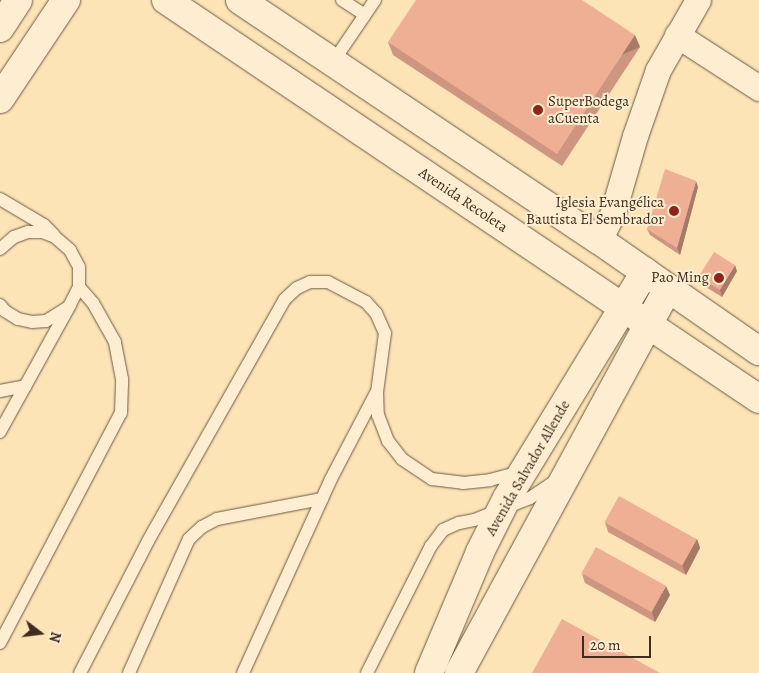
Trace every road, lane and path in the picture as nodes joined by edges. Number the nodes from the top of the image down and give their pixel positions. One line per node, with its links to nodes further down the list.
1 (18, 0): 9 (main road)
2 (66, 0): 13 (main road)
3 (166, 0): 23 (main road, Avenida Recoleta)
4 (240, 0): 11 (main road)
5 (342, 0): 8 (lane)
6 (375, 0): 8 (lane)
7 (698, 0): 10 (street)
8 (365, 15): 11 (lane)
9 (0, 28)
10 (677, 35): 12 (street); 16 (street)
11 (333, 62): 16 (main road)
12 (759, 88)
13 (0, 99)
14 (0, 199): 15 (lane)
15 (55, 237): 17 (lane); 19 (lane)
16 (599, 240): 18 (main road)
17 (0, 249)
18 (645, 272): 20 (main road); 23 (main road, Avenida Salvador Allende)
19 (78, 287): 21 (lane); 35 (lane)
20 (668, 288): 24 (main road); 25 (main road)
21 (70, 304): 22 (lane); 26 (lane)
22 (0, 305)
23 (624, 308): 24 (main road, Avenida Recoleta); 32 (main road, Avenida Salvador Allende)
24 (647, 324): 29 (main road, Avenida Recoleta); 31 (main road)
25 (759, 351)
26 (26, 386): 27 (lane); 30 (lane)
27 (0, 390)
28 (377, 392): 32 (lane); 33 (lane); 36 (lane)
29 (759, 400)
30 (0, 432)
31 (568, 470): 34 (lane); 41 (main road)
32 (524, 471): 34 (main road, Avenida Salvador Allende)
33 (322, 499): 37 (lane); 38 (lane)
34 (501, 510): 39 (lane); 40 (main road, Avenida Salvador Allende)
35 (0, 643)
36 (80, 673)
37 (129, 673)
38 (243, 673)
39 (368, 673)
40 (429, 673)
41 (459, 673)

